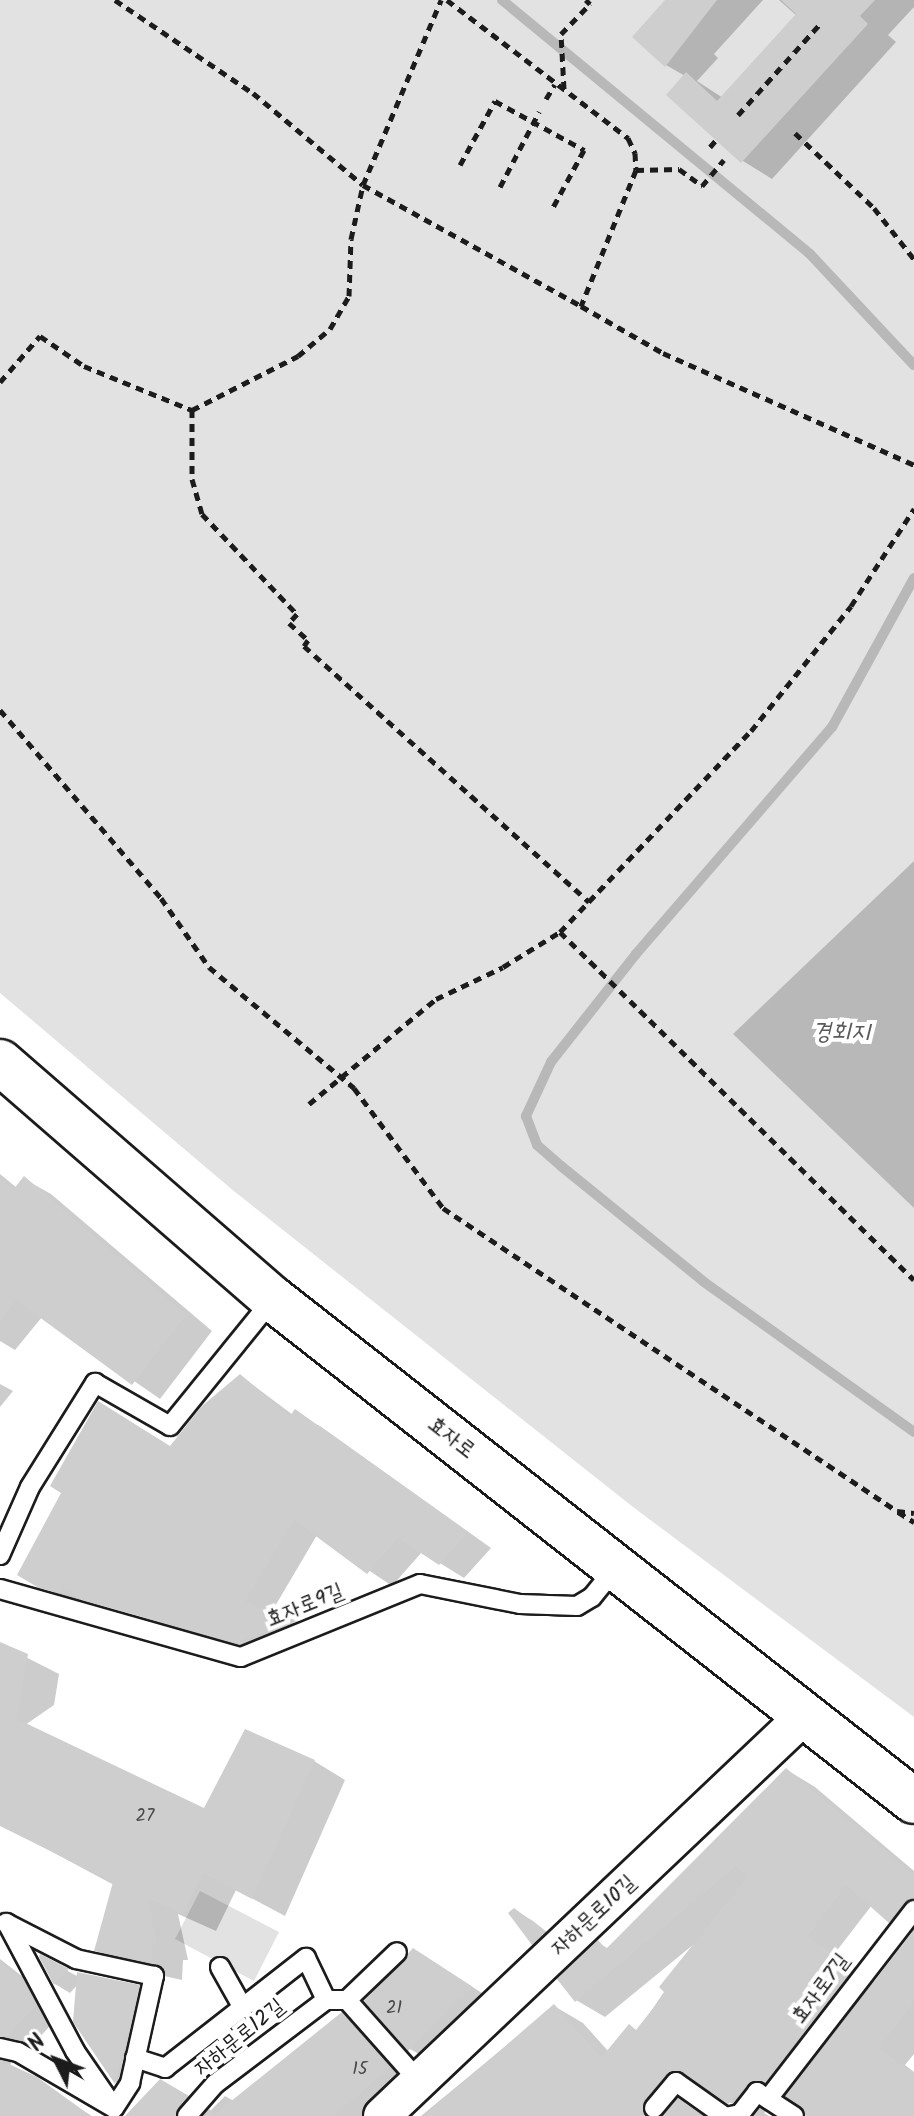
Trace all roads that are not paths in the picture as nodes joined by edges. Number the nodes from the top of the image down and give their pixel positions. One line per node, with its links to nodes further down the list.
1 (0, 1062): 2 (street, 효자로)
2 (273, 1299): 3 (lane); 4 (street, 효자로)
3 (0, 1555)
4 (616, 1567): 5 (lane, 효자로9길); 6 (street, 효자로)
5 (0, 1589)
6 (806, 1714): 7 (street, 효자로); 17 (street, 자하문로10길)
7 (914, 1801)
8 (914, 1910): 18 (lane, 효자로7길)
9 (3, 1920): 16 (lane); 20 (lane)
10 (397, 1952): 13 (lane)
11 (220, 1967): 14 (lane, 자하문로12길)
12 (326, 2000): 13 (lane); 14 (lane, 자하문로12길); 21 (lane, 자하문로12길)
13 (347, 2000): 17 (lane)
14 (243, 2008): 16 (lane, 자하문로12길)
15 (0, 2048): 20 (lane)
16 (135, 2058): 20 (lane)
17 (419, 2081): 22 (street, 자하문로10길)
18 (768, 2099): 24 (lane, 효자로7길); 25 (lane)
19 (654, 2108): 23 (lane)
20 (118, 2112)
21 (187, 2116)
22 (382, 2116)
23 (724, 2116)
24 (730, 2116)
25 (794, 2116)

